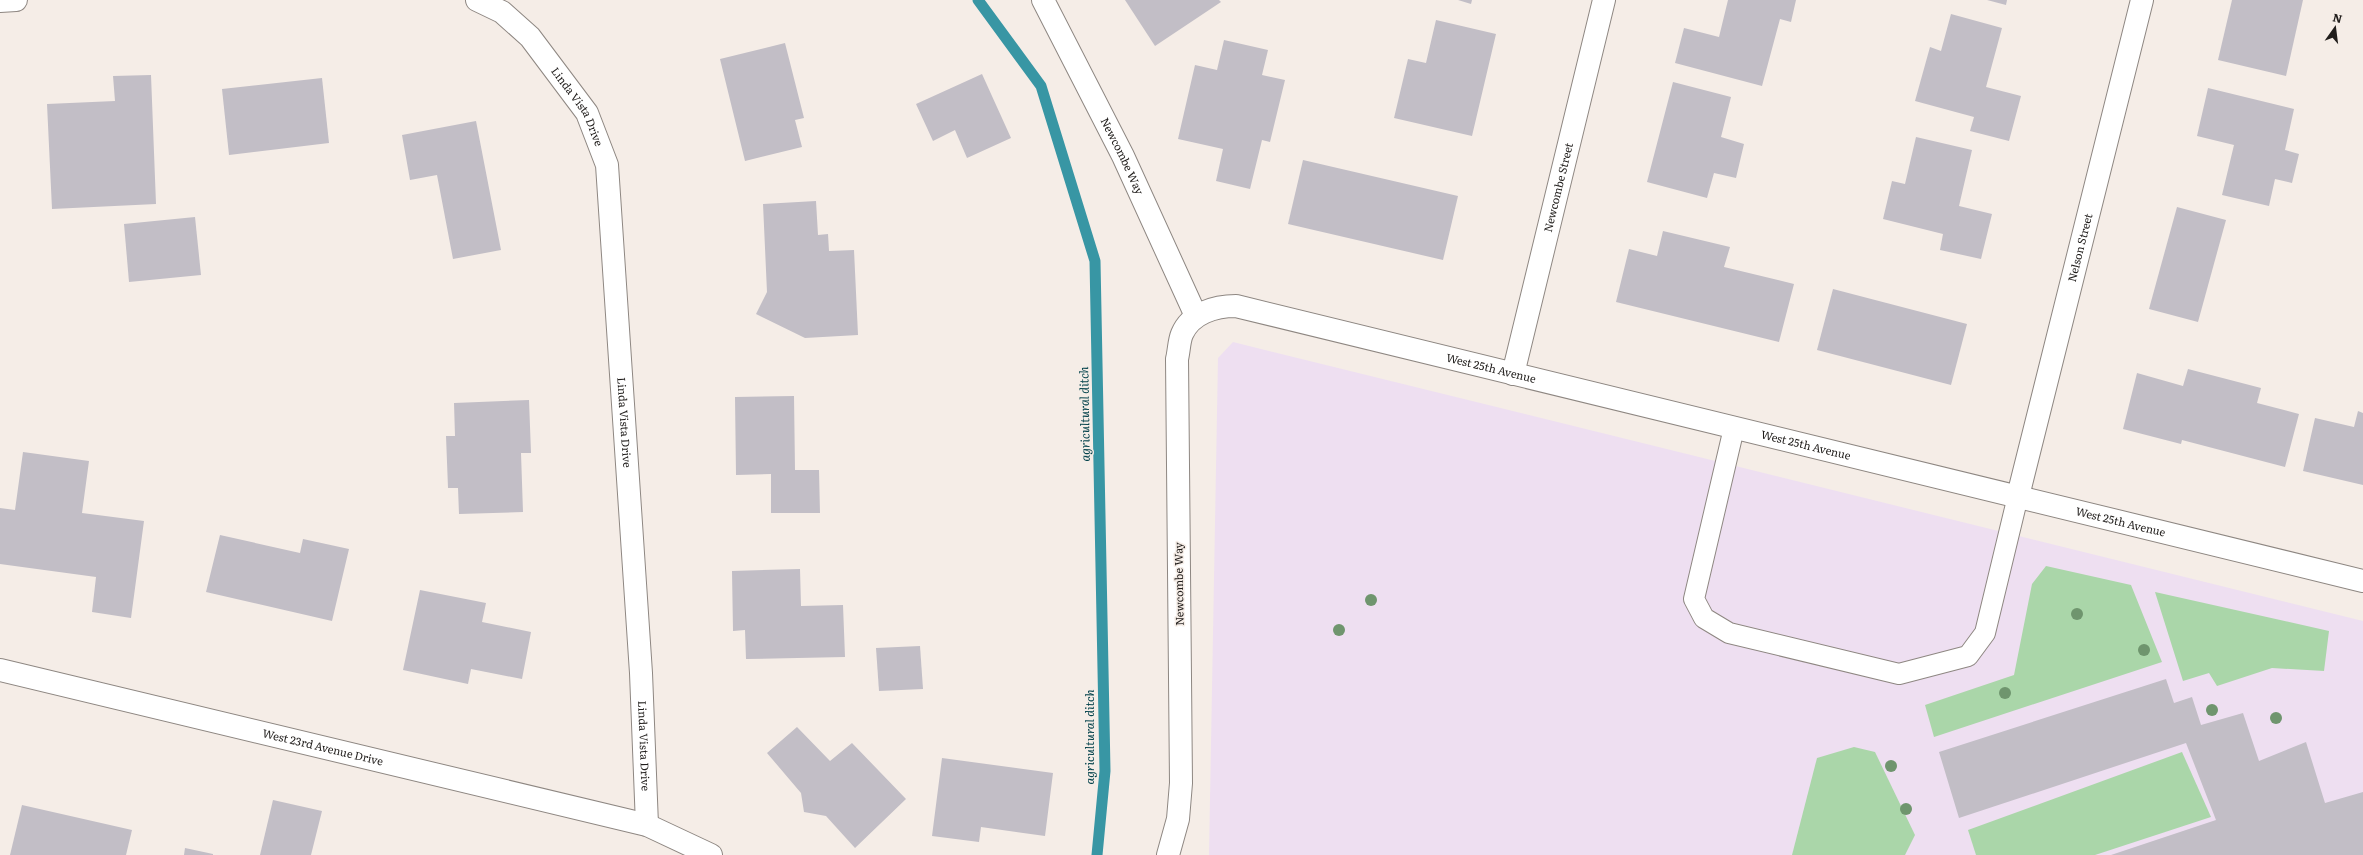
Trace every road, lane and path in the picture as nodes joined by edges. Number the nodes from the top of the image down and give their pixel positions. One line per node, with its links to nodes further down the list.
1 (16, 0): 6 (street)
2 (477, 0): 14 (street, Linda Vista Drive)
3 (1043, 0): 8 (street, Newcombe Way)
4 (1604, 0): 9 (street, Newcombe Street)
5 (2142, 0): 11 (street, Nelson Street)
6 (0, 1)
7 (1249, 309): 8 (street, Newcombe Way); 9 (street, West 25th Avenue)
8 (1196, 316): 16 (street, Newcombe Way)
9 (1513, 374): 10 (street, West 25th Avenue)
10 (1734, 428): 11 (street, West 25th Avenue); 11 (lane)
11 (2018, 496): 12 (street, West 25th Avenue)
12 (2363, 581)
13 (0, 670): 14 (street, West 23rd Avenue Drive)
14 (647, 825): 15 (street)
15 (711, 855)
16 (1168, 855)

